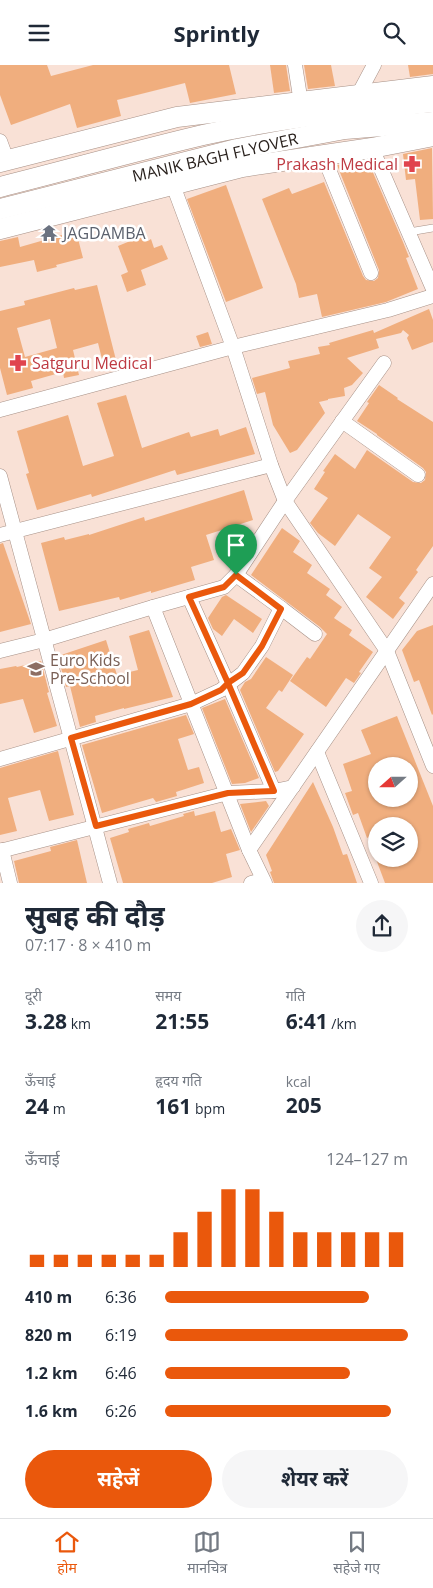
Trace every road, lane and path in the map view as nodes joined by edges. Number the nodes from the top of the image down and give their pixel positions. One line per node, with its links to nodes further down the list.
1 (295, 65): 6 (street)
2 (374, 65): 4 (street)
3 (433, 86): 4 (street)
4 (358, 95): 6 (street)
5 (433, 102): 14 (street, MANIK BAGH FLYOVER)
6 (300, 103): 12 (street)
7 (433, 122): 15 (street, MANIK BAGH FLYOVER)
8 (433, 136): 10 (street)
9 (0, 141): 12 (street)
10 (372, 148): 11 (street); 18 (street)
11 (323, 155): 13 (street); 19 (street)
12 (3, 161)
13 (173, 185): 17 (street); 22 (street)
14 (0, 187)
15 (0, 209)
16 (433, 228): 18 (lane)
17 (0, 229)
18 (409, 232): 20 (street)
19 (371, 273)
20 (433, 289)
21 (433, 295): 22 (street)
22 (233, 347): 24 (street); 26 (street)
23 (384, 363): 25 (street)
24 (0, 410)
25 (342, 421): 27 (street); 29 (street)
26 (271, 465): 29 (street); 30 (street)
27 (418, 475)
28 (0, 476): 30 (street)
29 (285, 501): 32 (street); 40 (street)
30 (14, 532): 31 (street); 38 (street)
31 (0, 535)
32 (236, 575): 34 (street); 36 (street)
33 (433, 584): 40 (street)
34 (189, 597): 35 (street); 41 (street)
35 (153, 607): 38 (street); 42 (street)
36 (281, 609): 37 (street); 41 (street)
37 (315, 634)
38 (44, 640): 39 (street); 43 (street)
39 (0, 651)
40 (387, 651): 44 (street); 46 (street)
41 (228, 683): 42 (street); 48 (street)
42 (191, 704): 43 (street); 49 (street)
43 (71, 738): 45 (street); 50 (street)
44 (317, 751): 47 (street); 56 (street)
45 (0, 759)
46 (433, 766)
47 (293, 787): 48 (street); 51 (street)
48 (274, 791): 49 (street)
49 (228, 793): 50 (street); 51 (street)
50 (96, 826): 52 (street); 55 (street)
51 (249, 850): 53 (street)
52 (1, 851): 54 (street)
53 (260, 882)
54 (10, 883)
55 (110, 883)
56 (371, 883)

